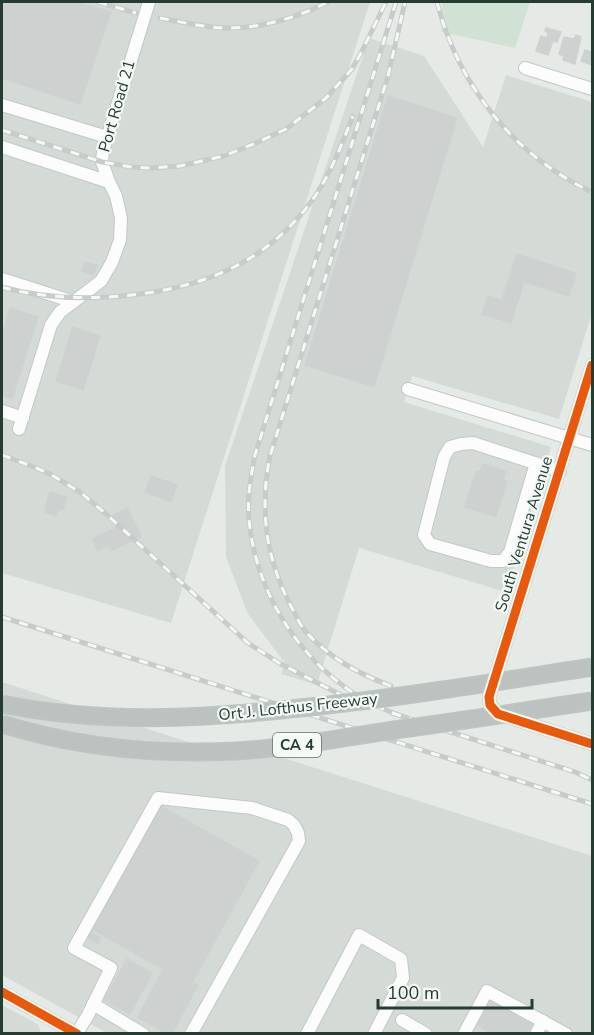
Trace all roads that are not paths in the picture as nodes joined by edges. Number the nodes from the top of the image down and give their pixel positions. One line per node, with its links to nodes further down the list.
1 (149, 2): 5 (street, Port Road 21)
2 (525, 68): 3 (street)
3 (592, 89)
4 (2, 105): 5 (street)
5 (107, 137): 7 (street, Port Road 21)
6 (2, 147): 7 (street)
7 (109, 182): 9 (street, Port Road 21)
8 (2, 279): 9 (street)
9 (74, 302): 12 (street, Port Road 21)
10 (592, 365): 13 (street, South Ventura Avenue)
11 (408, 389): 13 (street)
12 (2, 411)
13 (570, 438): 14 (street); 16 (street, South Ventura Avenue)
14 (592, 445)
15 (536, 463): 15 (street); 16 (street)
16 (560, 471): 21 (street, South Ventura Avenue)
17 (592, 667): 19 (highway, Ort J. Lofthus Freeway / CA 4, bridge)
18 (592, 701): 20 (highway, Ort J. Lofthus Freeway / CA 4, bridge)
19 (2, 704)
20 (2, 724)
21 (592, 744)
22 (2, 992): 26 (street)
23 (90, 1010): 27 (street); 28 (street); 29 (street)
24 (402, 1020): 32 (street)
25 (543, 1021): 33 (street); 34 (street); 35 (street)
26 (63, 1030): 27 (street)
27 (77, 1033)
28 (142, 1034)
29 (191, 1034)
30 (307, 1034): 31 (street)
31 (374, 1034)
32 (426, 1034)
33 (464, 1034)
34 (536, 1034)
35 (566, 1034)

